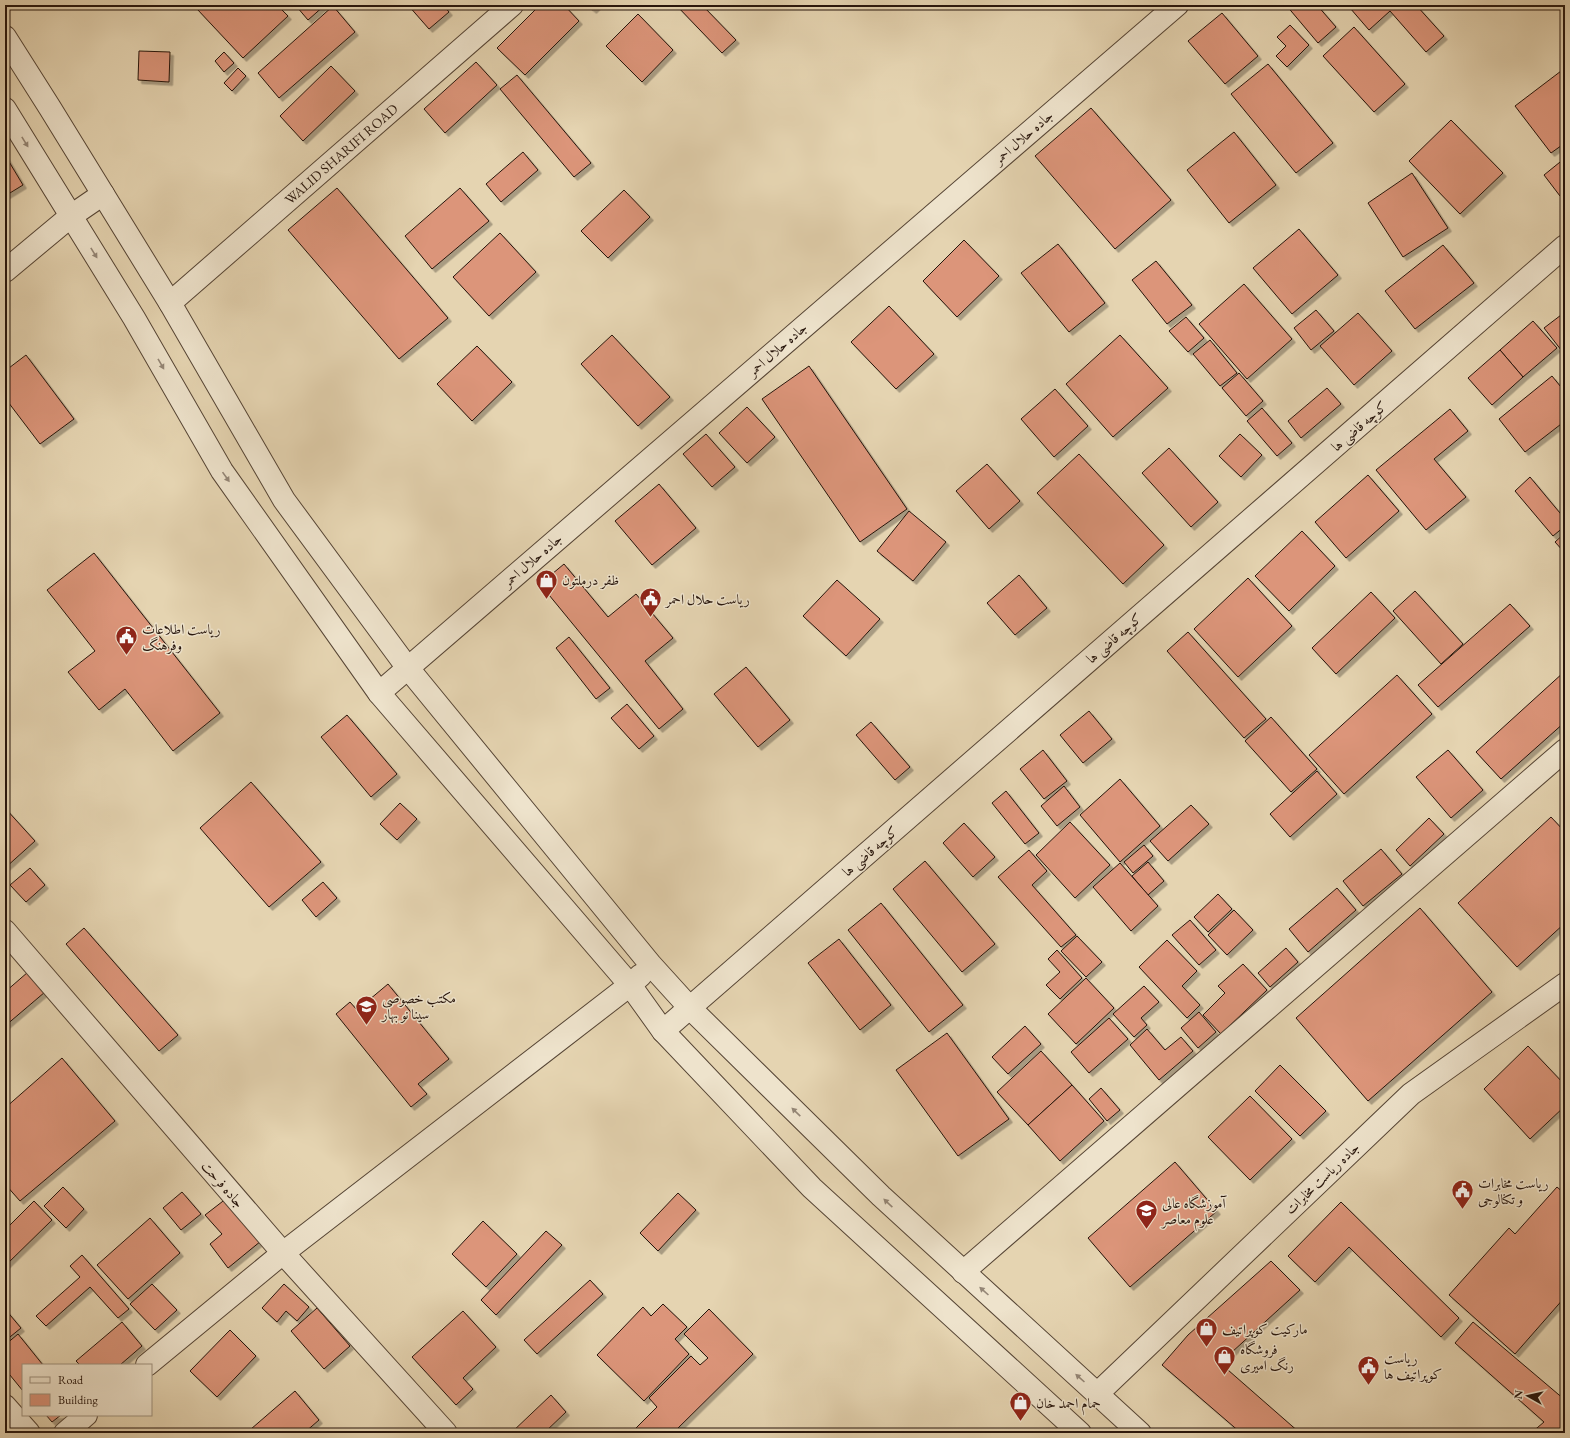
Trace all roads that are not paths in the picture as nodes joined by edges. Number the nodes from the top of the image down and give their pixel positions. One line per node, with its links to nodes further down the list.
1 (512, 5): 9 (street, WALID SHARIFI ROAD)
2 (1177, 5): 10 (street, جاده حلال احمر)
3 (5, 37): 5 (street)
4 (5, 109): 6 (street, one-way to 6)
5 (103, 194): 6 (street); 9 (street)
6 (71, 216): 8 (street); 11 (street, one-way to 11)
7 (1565, 246): 17 (street, کوچه قاضی ها)
8 (5, 271)
9 (170, 303): 10 (street)
10 (408, 667): 11 (street, جاده حلال احمر); 14 (street)
11 (379, 693): 16 (street)
12 (1565, 750): 20 (street)
13 (5, 931): 19 (street, جاده فرحت)
14 (652, 964): 16 (street); 17 (street)
15 (1565, 984): 22 (street, جاده ریاست مخابرات)
16 (630, 985): 18 (street); 19 (street)
17 (690, 1008): 18 (street, کوچه قاضی ها); 20 (street, one-way to 17)
18 (663, 1031): 28 (street)
19 (282, 1253): 21 (street); 27 (street, جاده فرحت)
20 (963, 1272): 22 (street, one-way to 20)
21 (148, 1364)
22 (1097, 1394): 29 (street)
23 (5, 1406): 25 (street)
24 (85, 1416): 26 (street)
25 (29, 1433)
26 (65, 1433)
27 (446, 1433)
28 (1080, 1433)
29 (1140, 1433)

